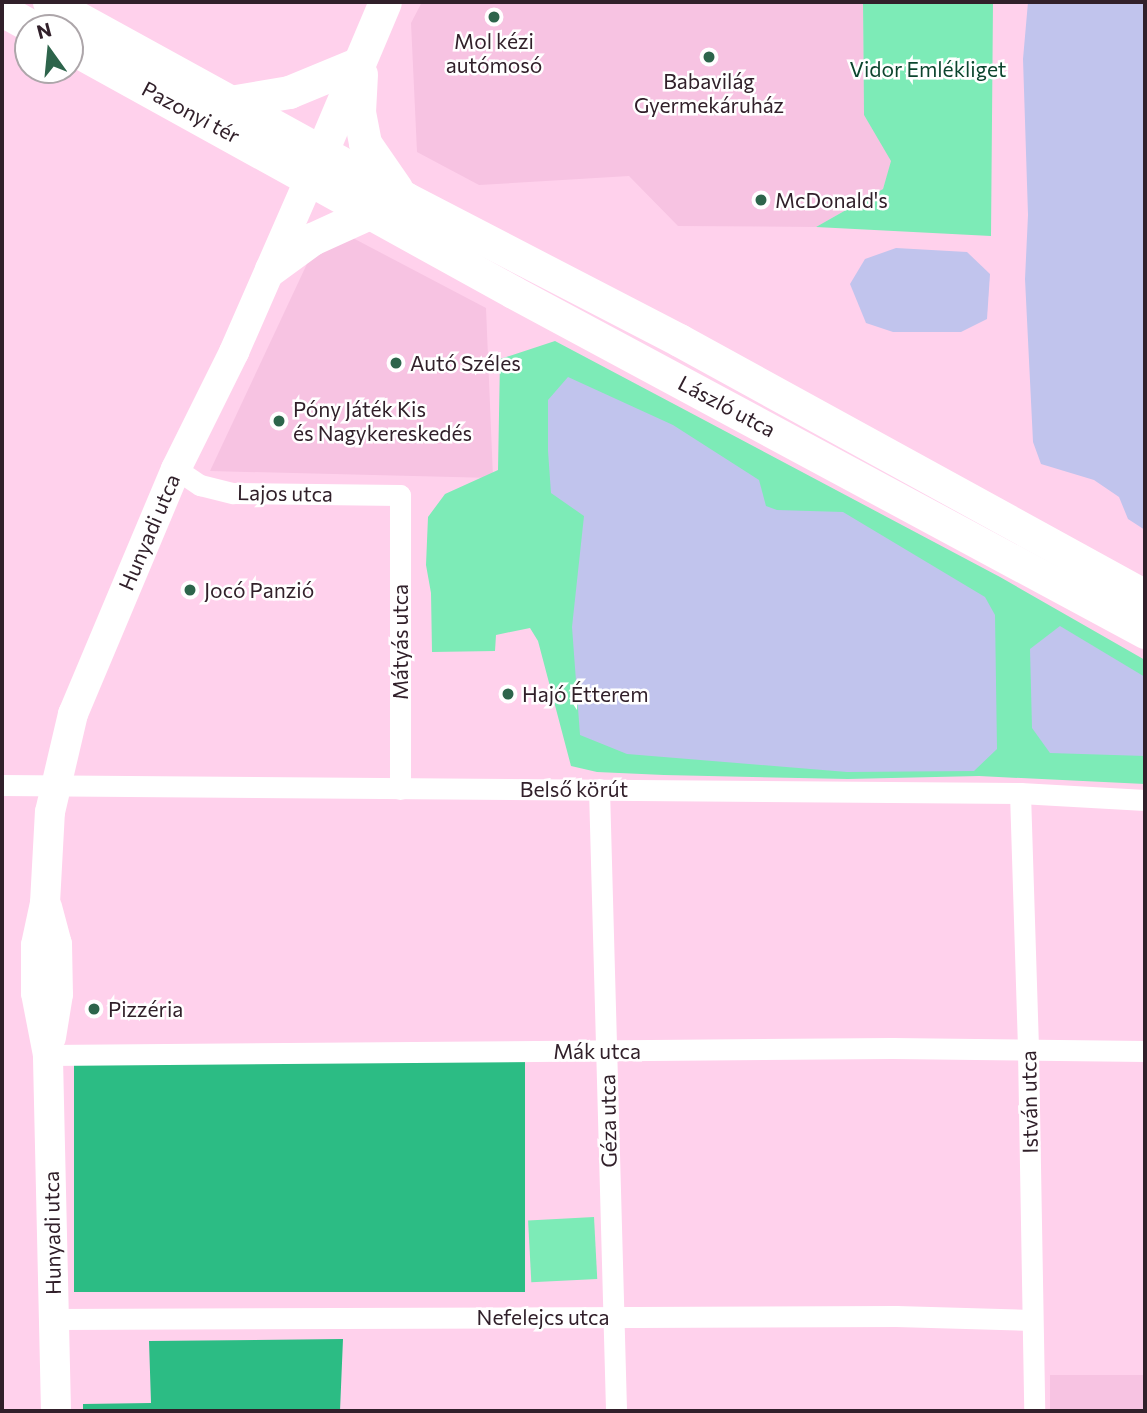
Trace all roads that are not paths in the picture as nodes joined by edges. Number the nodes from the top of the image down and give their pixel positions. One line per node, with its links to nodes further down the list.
1 (48, 2): 5 (main road, Pazonyi tér)
2 (385, 2): 4 (main road, Hunyadi utca)
3 (84, 54): 6 (main road, Pazonyi tér)
4 (360, 61): 5 (main road); 6 (main road, Hunyadi utca); 7 (main road)
5 (230, 102): 6 (main road, Pazonyi tér)
6 (316, 165): 7 (main road, László utca); 8 (main road, László utca); 9 (street, Hunyadi utca)
7 (405, 198): 12 (main road, László utca)
8 (369, 212): 9 (main road); 12 (main road, László utca)
9 (271, 269): 10 (street, Hunyadi utca)
10 (176, 469): 11 (street, Lajos utca); 17 (street, Hunyadi utca)
11 (400, 495): 18 (street, Mátyás utca)
12 (1026, 549): 13 (main road, László utca)
13 (1090, 583): 14 (main road, László utca); 15 (main road, László utca)
14 (1145, 596)
15 (1145, 632)
16 (2, 785): 17 (street, Belső körút)
17 (55, 785): 18 (street, Belső körút); 25 (street, Hunyadi utca)
18 (400, 789): 19 (street, Belső körút)
19 (599, 789): 20 (street, Belső körút); 22 (street, Géza utca)
20 (1020, 793): 21 (street, Belső körút); 23 (street, István utca)
21 (1145, 800)
22 (606, 1051): 23 (street, Mák utca); 25 (street, Mák utca); 26 (street, Géza utca)
23 (1028, 1051): 24 (street, Mák utca); 28 (street, István utca)
24 (1145, 1051)
25 (48, 1055): 27 (street, Hunyadi utca)
26 (612, 1317): 27 (street, Nefelejcs utca); 28 (street, Nefelejcs utca); 30 (street, Géza utca)
27 (54, 1319): 29 (street, Hunyadi utca)
28 (1032, 1320): 31 (street, István utca)
29 (56, 1411)
30 (616, 1411)
31 (1034, 1411)

